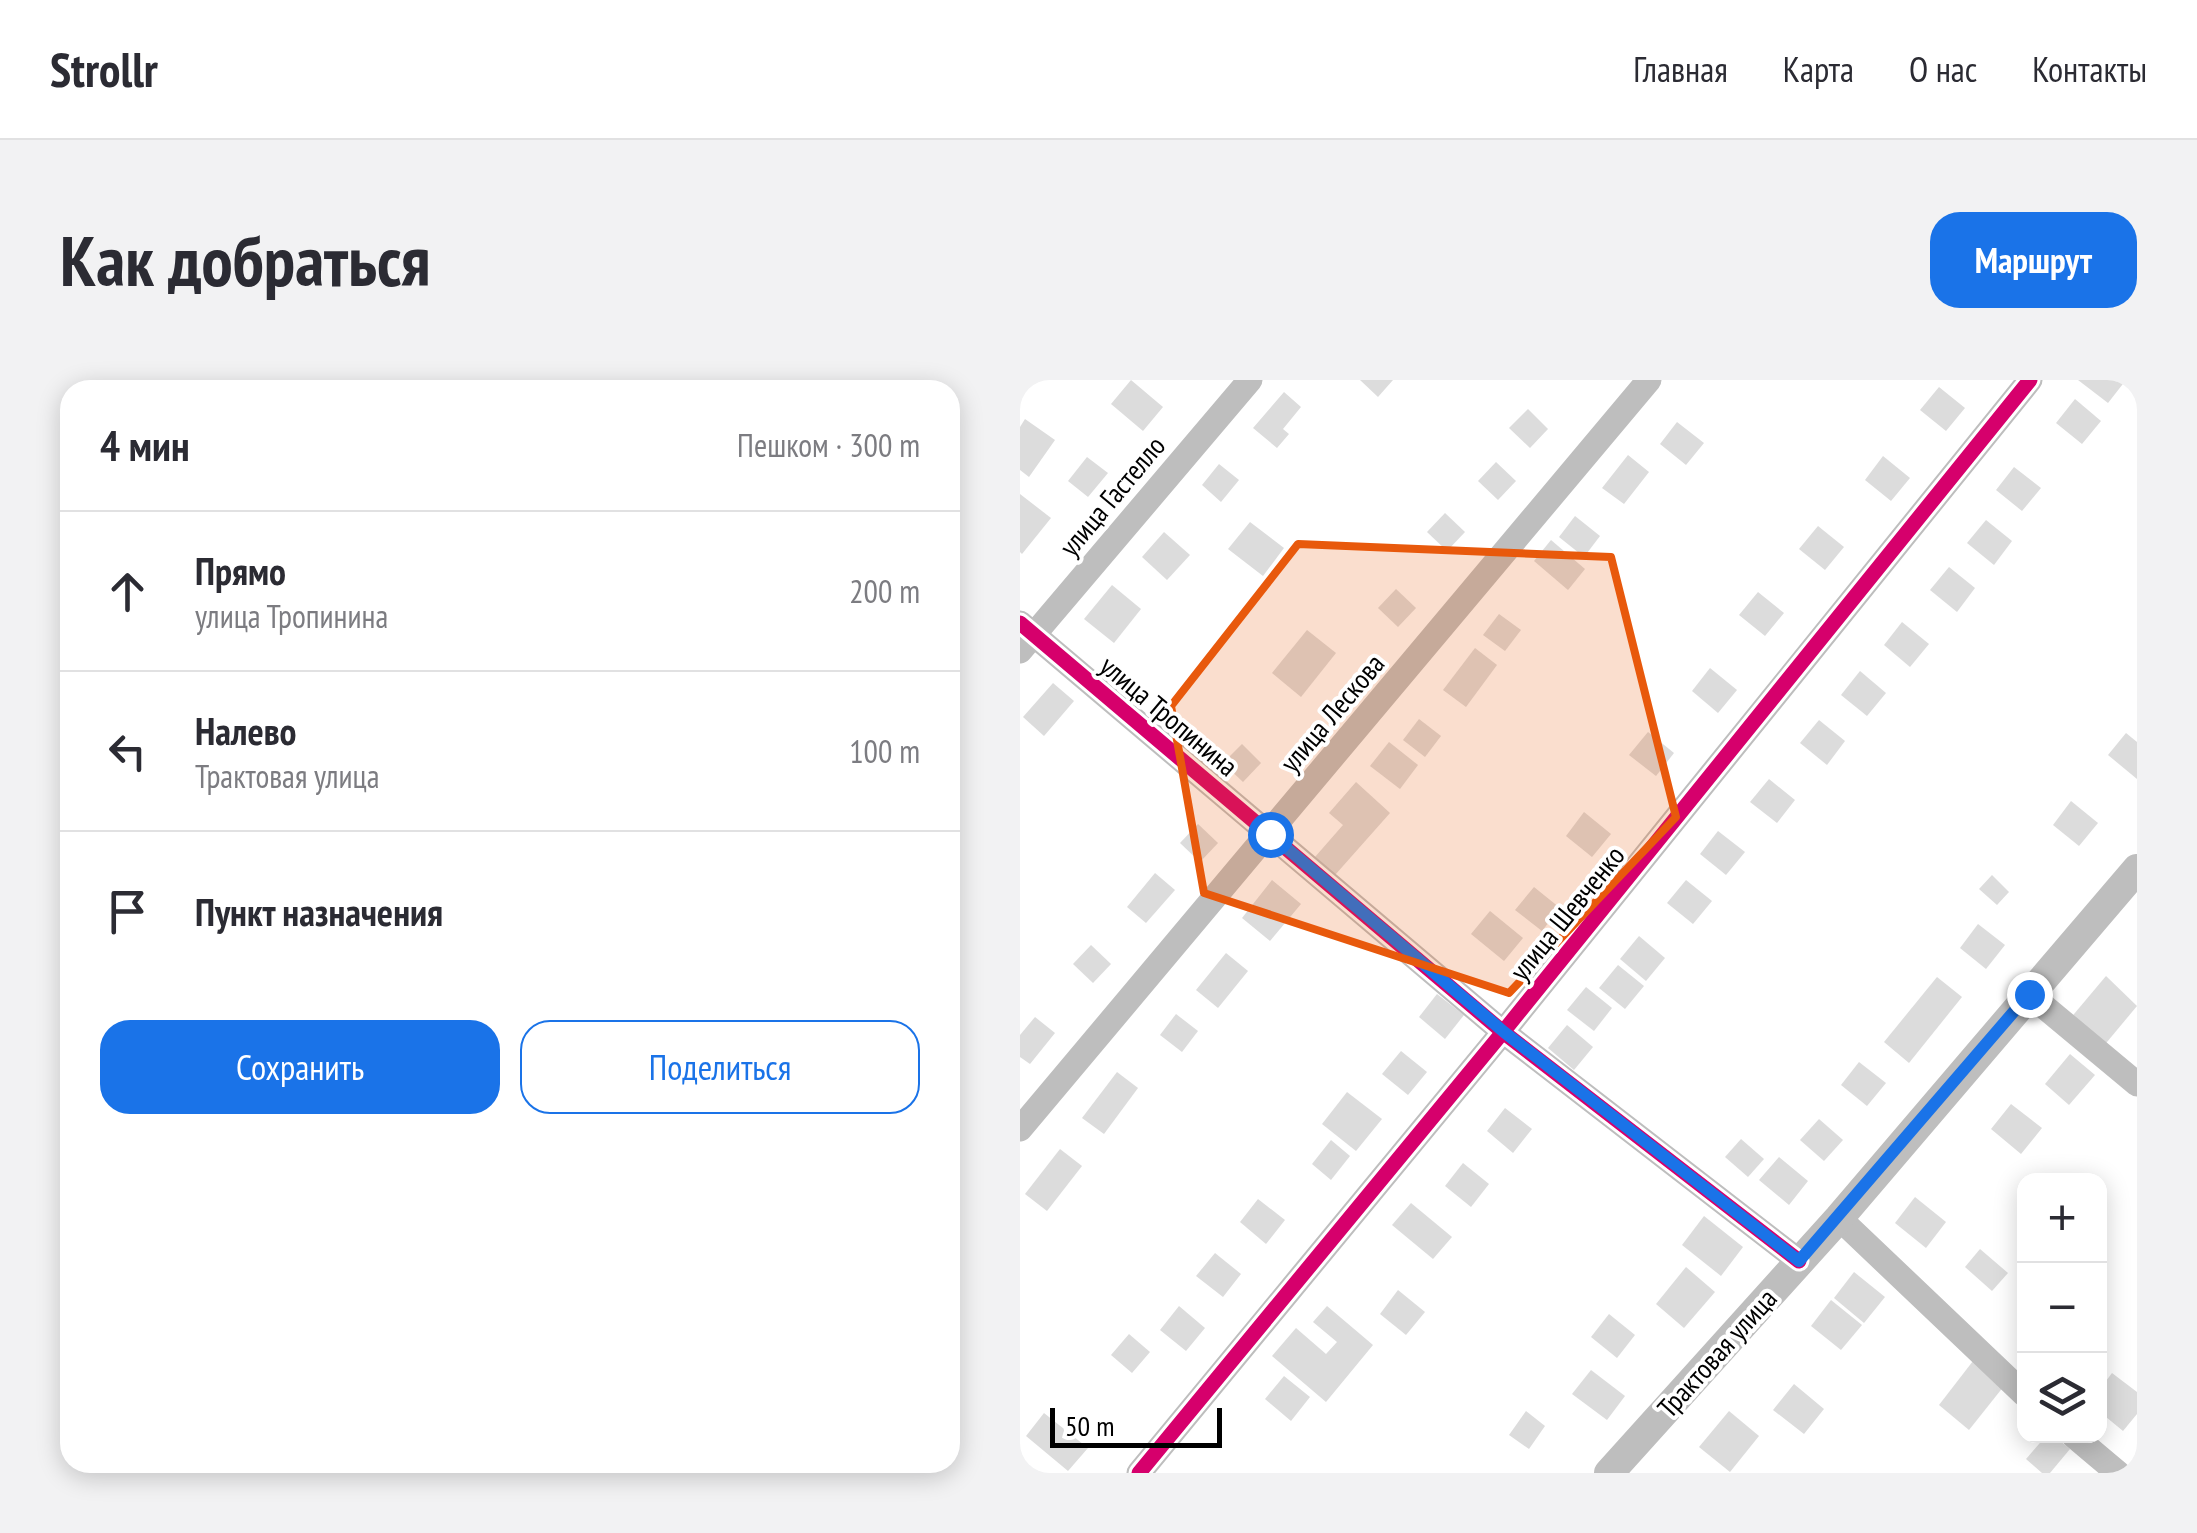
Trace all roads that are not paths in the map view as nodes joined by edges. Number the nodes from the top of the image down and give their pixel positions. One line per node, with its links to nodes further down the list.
1 (1250, 380): 4 (street, улица Гастелло)
2 (1649, 380): 5 (street, улица Лескова)
3 (2030, 380): 8 (street, улица Шевченко)
4 (1025, 636): 5 (street, улица Тропинина)
5 (1270, 834): 8 (street, улица Тропинина); 10 (street, улица Лескова)
6 (2137, 868): 7 (street, Трактовая улица)
7 (2029, 994): 9 (street); 11 (street, Трактовая улица)
8 (1504, 1032): 12 (street, улица Тропинина); 15 (street, улица Шевченко)
9 (2137, 1084)
10 (1020, 1129)
11 (1839, 1218): 12 (street, Трактовая улица); 13 (street)
12 (1799, 1261): 16 (street, Трактовая улица)
13 (2017, 1387)
14 (2082, 1443): 17 (street)
15 (1139, 1473)
16 (1608, 1473)
17 (2118, 1473)

